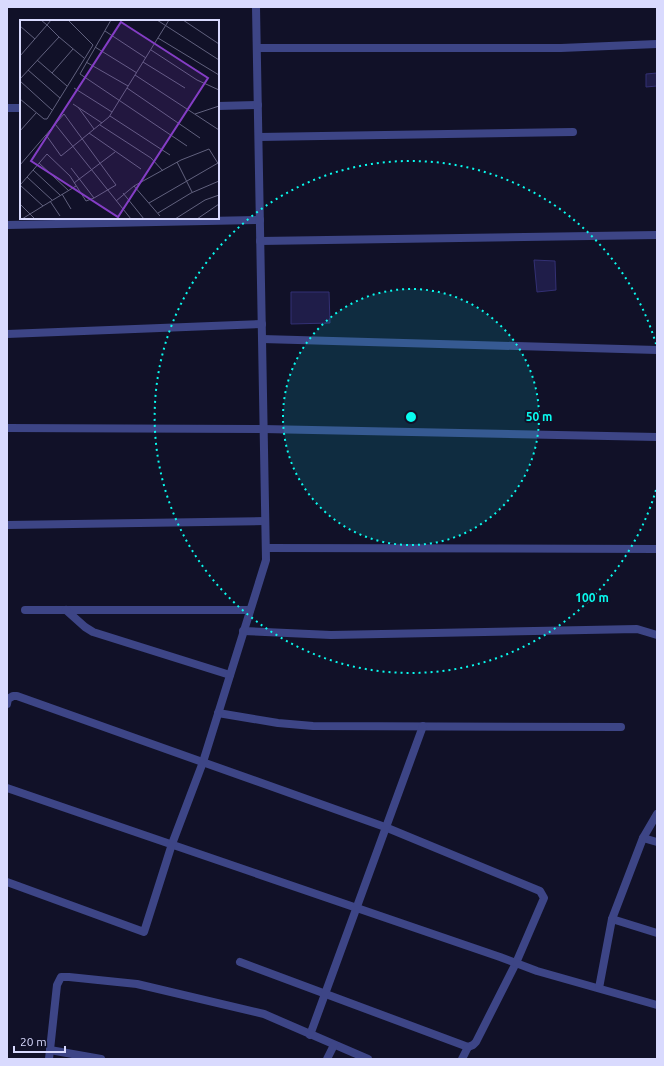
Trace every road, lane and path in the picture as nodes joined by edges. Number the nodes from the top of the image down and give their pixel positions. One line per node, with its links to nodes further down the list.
1 (256, 7): 3 (street)
2 (657, 44): 3 (street)
3 (257, 48): 4 (street)
4 (258, 105): 5 (street); 9 (street)
5 (219, 106)
6 (7, 108): 7 (street)
7 (20, 108)
8 (573, 132): 9 (street)
9 (258, 137): 10 (street)
10 (260, 220): 11 (street); 13 (street)
11 (7, 225)
12 (657, 235): 13 (street)
13 (260, 241): 14 (street)
14 (262, 324): 15 (street); 16 (street)
15 (7, 334)
16 (262, 339): 17 (street); 19 (street)
17 (657, 350)
18 (7, 428): 19 (street)
19 (263, 429): 20 (street); 21 (street)
20 (657, 437)
21 (265, 521): 22 (street); 23 (street)
22 (7, 525)
23 (266, 548): 24 (street); 27 (street)
24 (657, 549)
25 (25, 610): 26 (street)
26 (66, 610): 27 (street); 30 (street)
27 (250, 610): 28 (street)
28 (243, 631): 29 (street); 30 (street)
29 (657, 634)
30 (230, 675): 32 (street)
31 (7, 704): 35 (street)
32 (218, 713): 33 (street); 35 (street)
33 (423, 726): 34 (street); 38 (street)
34 (621, 727)
35 (203, 762): 38 (street); 41 (street)
36 (7, 788): 41 (street)
37 (657, 814): 39 (street)
38 (385, 827): 43 (street); 47 (street)
39 (643, 838): 40 (street); 44 (street)
40 (657, 842)
41 (172, 844): 42 (street); 43 (street)
42 (7, 882)
43 (356, 908): 47 (street); 49 (street)
44 (612, 919): 45 (street); 48 (street)
45 (657, 932)
46 (240, 962): 49 (street)
47 (516, 963): 48 (street); 53 (street)
48 (599, 988): 50 (street)
49 (325, 993): 51 (street); 53 (street)
50 (657, 1004)
51 (310, 1035): 52 (street); 54 (street)
52 (334, 1045): 57 (street); 58 (street)
53 (468, 1047): 59 (street)
54 (50, 1050): 55 (street); 56 (street)
55 (49, 1059)
56 (101, 1059)
57 (327, 1059)
58 (368, 1059)
59 (462, 1059)

